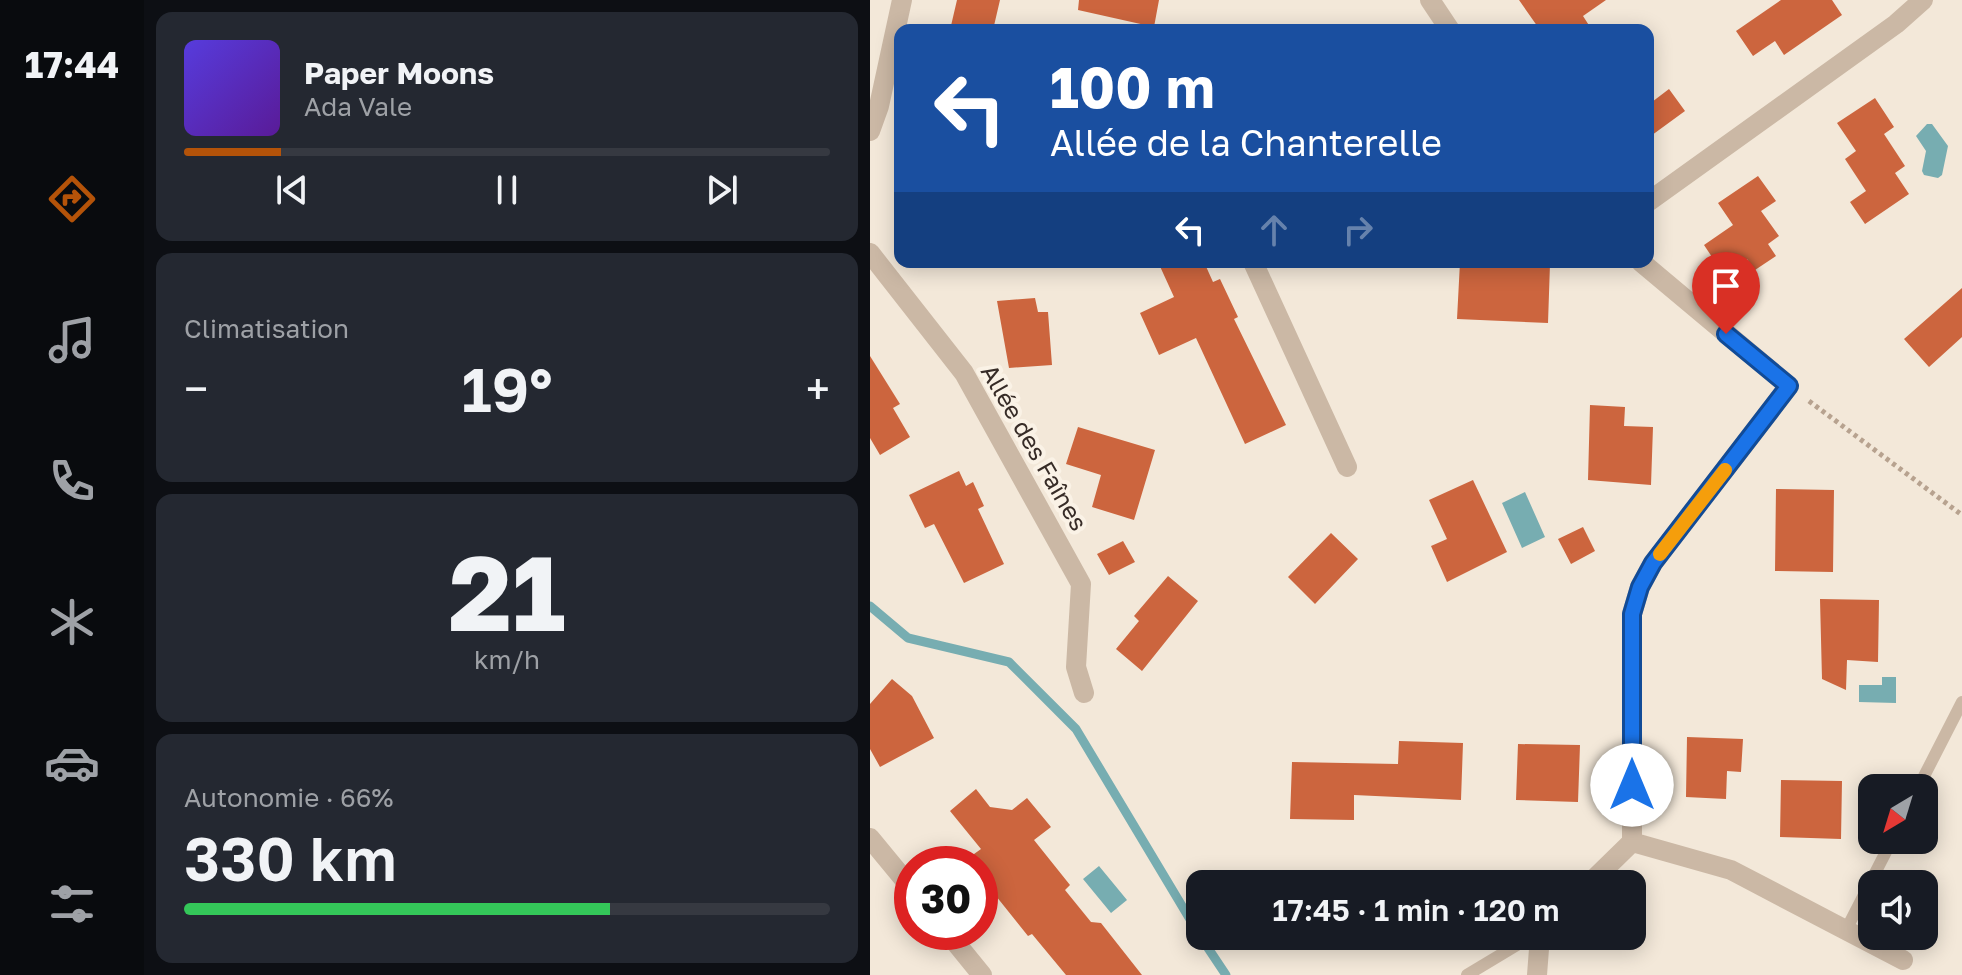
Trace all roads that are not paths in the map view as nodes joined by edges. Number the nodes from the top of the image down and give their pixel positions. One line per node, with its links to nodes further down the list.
1 (902, 0): 4 (street)
2 (1430, 0): 5 (street)
3 (1923, 0): 9 (street)
4 (896, 24)
5 (1446, 24)
6 (894, 31): 7 (street)
7 (875, 105): 8 (street)
8 (870, 131)
9 (1654, 198)
10 (870, 253): 14 (street, Allée des Faînes)
11 (1256, 268): 13 (street)
12 (1648, 268): 18 (street)
13 (1347, 467)
14 (1084, 693)
15 (1962, 702): 16 (lane)
16 (1925, 774)
17 (870, 838): 20 (street)
18 (1632, 842): 21 (street); 22 (street)
19 (1885, 854): 22 (lane)
20 (894, 867)
21 (1603, 870)
22 (1846, 930): 26 (street)
23 (962, 950): 27 (street)
24 (1509, 950): 28 (lane)
25 (1539, 950): 29 (street)
26 (1903, 960)
27 (982, 975)
28 (1467, 975)
29 (1537, 975)

